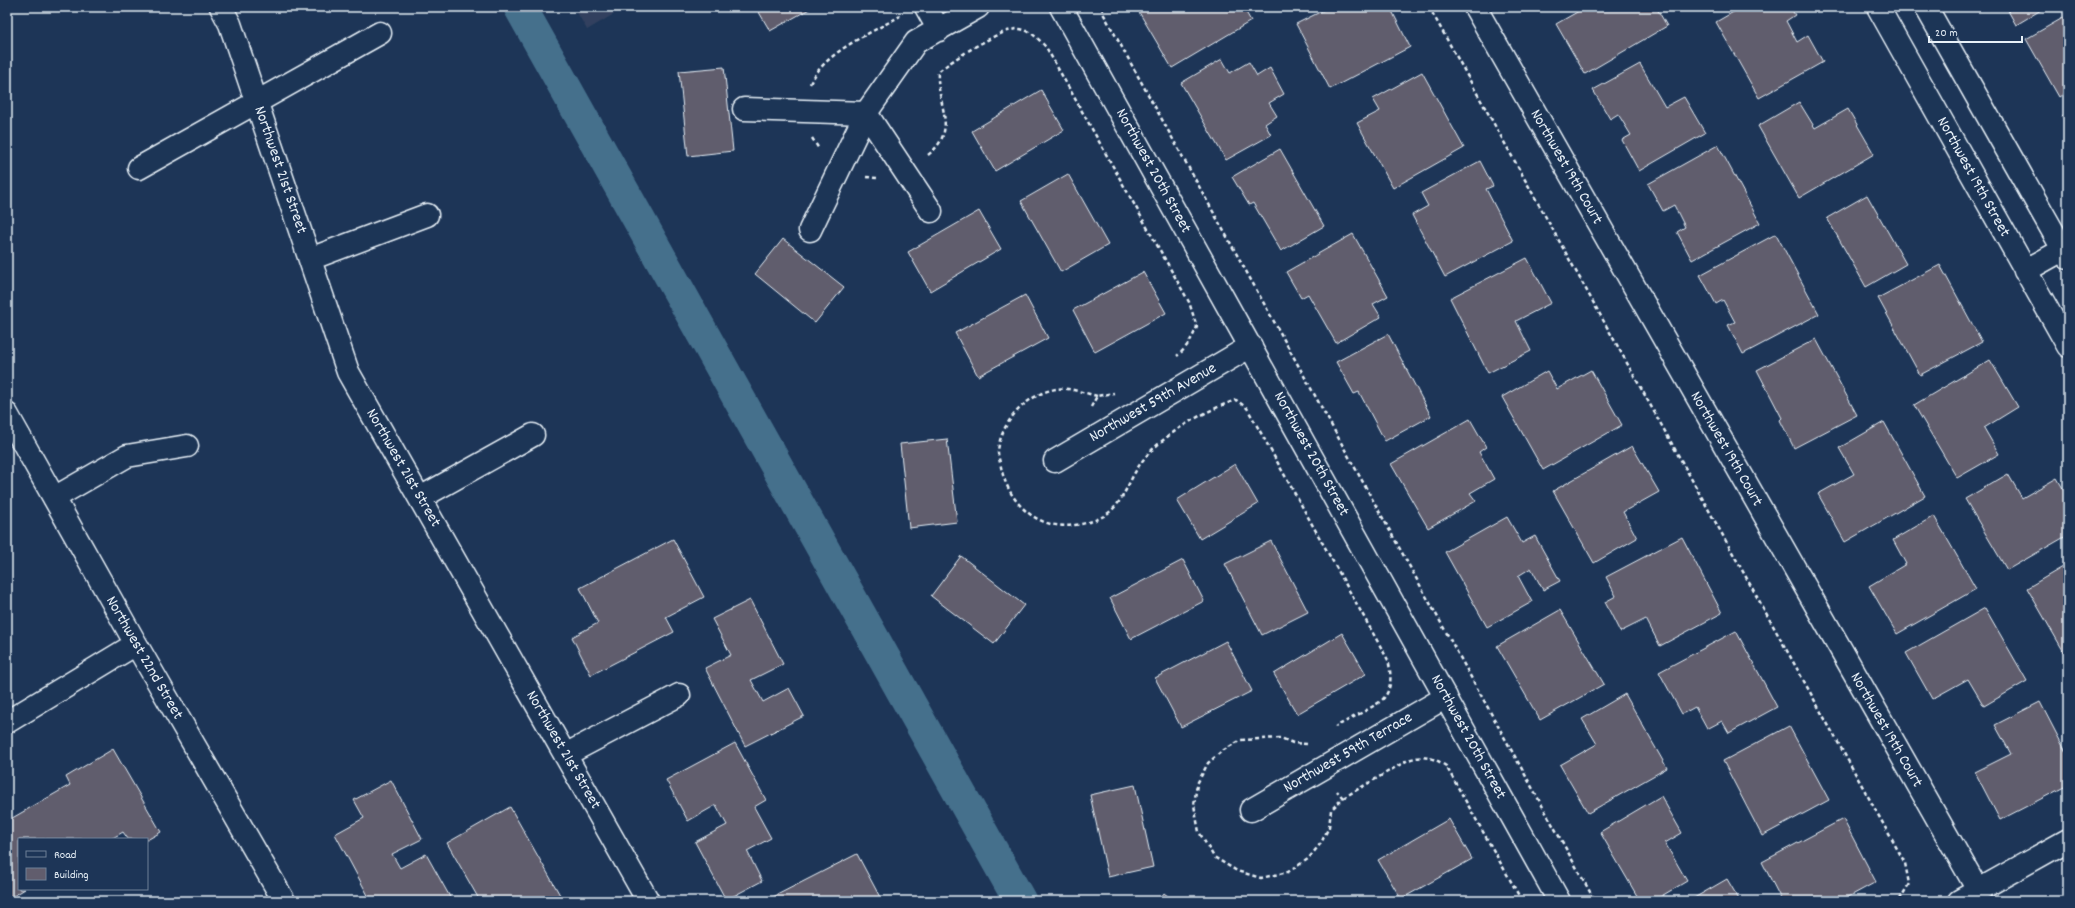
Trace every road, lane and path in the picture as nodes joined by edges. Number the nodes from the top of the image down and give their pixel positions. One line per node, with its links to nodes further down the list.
1 (221, 7): 13 (street, Northwest 21st Street)
2 (926, 7): 11 (street)
3 (978, 7): 11 (street)
4 (1061, 7): 26 (street, Northwest 20th Street)
5 (1102, 7): 55 (path)
6 (1429, 7): 56 (path)
7 (1475, 7): 50 (street, Northwest 19th Court)
8 (1878, 7): 25 (street, Northwest 19th Street)
9 (1926, 7): 23 (street)
10 (903, 15): 15 (path)
11 (939, 30): 16 (street)
12 (380, 33): 13 (street)
13 (256, 101): 17 (street); 24 (street, Northwest 21st Street)
14 (744, 108): 15 (street)
15 (803, 111): 16 (street); 18 (path)
16 (866, 113): 18 (street); 19 (street)
17 (139, 168)
18 (838, 170): 19 (path); 22 (street)
19 (904, 171): 20 (street); 28 (path)
20 (931, 211)
21 (427, 215): 24 (street)
22 (810, 230)
23 (2066, 252): 25 (street)
24 (310, 259): 37 (street, Northwest 21st Street)
25 (2025, 271): 27 (street, Northwest 19th Street)
26 (1251, 346): 33 (street, Northwest 59th Avenue); 40 (street, Northwest 20th Street)
27 (2068, 346)
28 (1175, 357)
29 (1116, 392): 30 (path)
30 (1097, 396): 33 (path); 42 (path)
31 (7, 414): 36 (street, Northwest 22nd Street)
32 (533, 435): 37 (street)
33 (1091, 440): 35 (street, Northwest 59th Avenue)
34 (187, 446): 36 (street)
35 (1055, 461)
36 (54, 498): 38 (street, Northwest 22nd Street)
37 (420, 498): 45 (street, Northwest 21st Street)
38 (136, 644): 41 (street); 51 (street, Northwest 22nd Street)
39 (679, 694): 45 (street)
40 (1446, 697): 46 (street, Northwest 59th Terrace); 54 (street, Northwest 20th Street)
41 (7, 722)
42 (1332, 729)
43 (1313, 740): 44 (path)
44 (1307, 744): 46 (path); 47 (path)
45 (565, 755): 52 (street, Northwest 21st Street)
46 (1321, 769): 47 (path); 48 (street, Northwest 59th Terrace)
47 (1343, 798): 53 (path)
48 (1251, 810)
49 (2068, 840): 50 (street)
50 (1978, 890): 57 (street)
51 (284, 901)
52 (648, 901)
53 (1522, 901)
54 (1559, 901)
55 (1596, 901)
56 (1899, 901)
57 (1959, 901)

